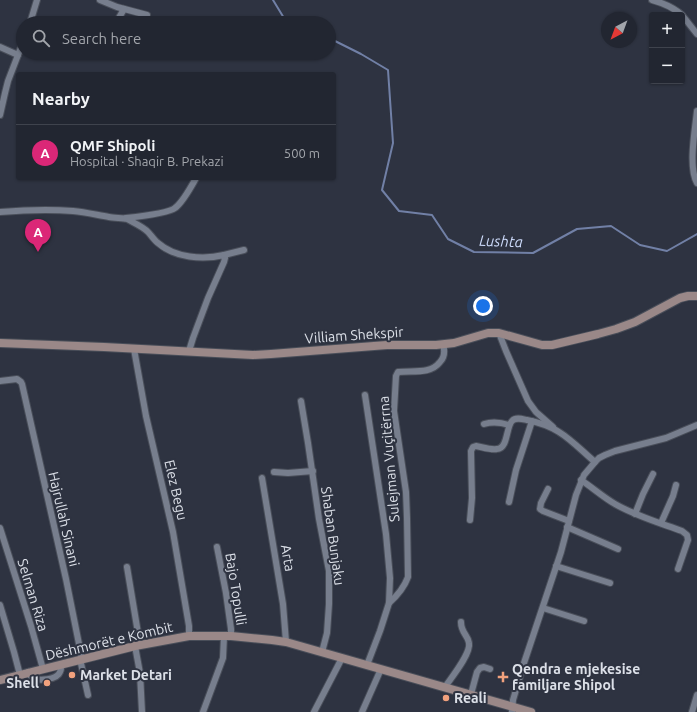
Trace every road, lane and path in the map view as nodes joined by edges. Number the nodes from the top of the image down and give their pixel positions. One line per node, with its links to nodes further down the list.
1 (37, 0): 7 (street)
2 (100, 0): 4 (street)
3 (652, 0): 5 (street)
4 (124, 9): 6 (street); 8 (street)
5 (678, 12)
6 (147, 15)
7 (32, 16)
8 (120, 16)
9 (685, 19): 10 (street)
10 (697, 34)
11 (0, 47): 12 (street)
12 (16, 54)
13 (16, 60): 15 (street)
14 (697, 111): 17 (street)
15 (0, 116)
16 (195, 180): 19 (street)
17 (697, 183)
18 (0, 212): 19 (street)
19 (126, 218): 21 (street)
20 (244, 250): 21 (street)
21 (224, 255): 27 (street)
22 (697, 296): 23 (street, Villiam Shekspir)
23 (499, 333): 25 (street, Villiam Shekspir); 35 (street)
24 (0, 343): 26 (street, Villiam Shekspir)
25 (443, 344): 27 (street, Villiam Shekspir); 57 (street, Sulejman Vuçitërrna)
26 (134, 349): 27 (street, Villiam Shekspir); 62 (street, Elez Begu)
27 (189, 352)
28 (0, 381): 68 (street, Hajrullah Sinani)
29 (365, 395): 57 (street, Sulejman Vuçitërrna)
30 (301, 401): 37 (street, Shaban Bunjaku)
31 (532, 421): 33 (street); 35 (street); 44 (street)
32 (484, 424): 33 (street)
33 (509, 425): 46 (street)
34 (697, 426): 36 (street)
35 (554, 429): 36 (street)
36 (594, 462): 41 (street)
37 (313, 471): 38 (street, Shaban Bunjaku); 66 (street, Shaban Bunjaku)
38 (274, 472)
39 (653, 474): 45 (street)
40 (262, 478): 64 (street, Arta)
41 (582, 480): 45 (street); 47 (street)
42 (676, 486): 48 (street)
43 (548, 489): 47 (street)
44 (509, 502)
45 (635, 514): 48 (street)
46 (470, 520)
47 (569, 521): 50 (street)
48 (661, 523): 55 (street)
49 (0, 528): 71 (street, Selman Riza)
50 (567, 528): 52 (street); 53 (street)
51 (217, 547): 63 (street, Bajo Topulli)
52 (618, 549)
53 (556, 566): 56 (street); 59 (street)
54 (127, 567): 65 (street)
55 (678, 569)
56 (610, 583)
57 (389, 603): 70 (street, Sulejman Vuçitërrna)
58 (0, 605): 75 (street)
59 (543, 608): 60 (street); 81 (street)
60 (584, 621)
61 (461, 622): 77 (street)
62 (190, 636): 63 (street, Dëshmorët e Kombit); 65 (street, Dëshmorët e Kombit)
63 (228, 636): 64 (street, Dëshmorët e Kombit); 83 (street, Bajo Topulli)
64 (286, 642): 66 (street, Dëshmorët e Kombit)
65 (137, 645): 68 (street, Dëshmorët e Kombit); 82 (street)
66 (322, 652): 67 (street, Dëshmorët e Kombit)
67 (342, 658): 70 (street, Dëshmorët e Kombit); 84 (street)
68 (81, 659): 69 (street, Dëshmorët e Kombit); 79 (street, Hajrullah Sinani)
69 (60, 665): 71 (street, Dëshmorët e Kombit); 74 (street)
70 (367, 665): 72 (street, Dëshmorët e Kombit)
71 (43, 669): 74 (street, Dëshmorët e Kombit)
72 (381, 669): 77 (street, Dëshmorët e Kombit); 85 (street)
73 (490, 669): 78 (street)
74 (28, 672): 75 (street, Dëshmorët e Kombit)
75 (20, 675): 76 (street, Dëshmorët e Kombit)
76 (0, 680)
77 (444, 687): 78 (street, Dëshmorët e Kombit)
78 (471, 694): 81 (street, Dëshmorët e Kombit)
79 (88, 695)
80 (697, 695): 87 (street)
81 (512, 709): 86 (street, Dëshmorët e Kombit)
82 (142, 712)
83 (203, 712)
84 (314, 712)
85 (362, 712)
86 (531, 712)
87 (692, 712)

